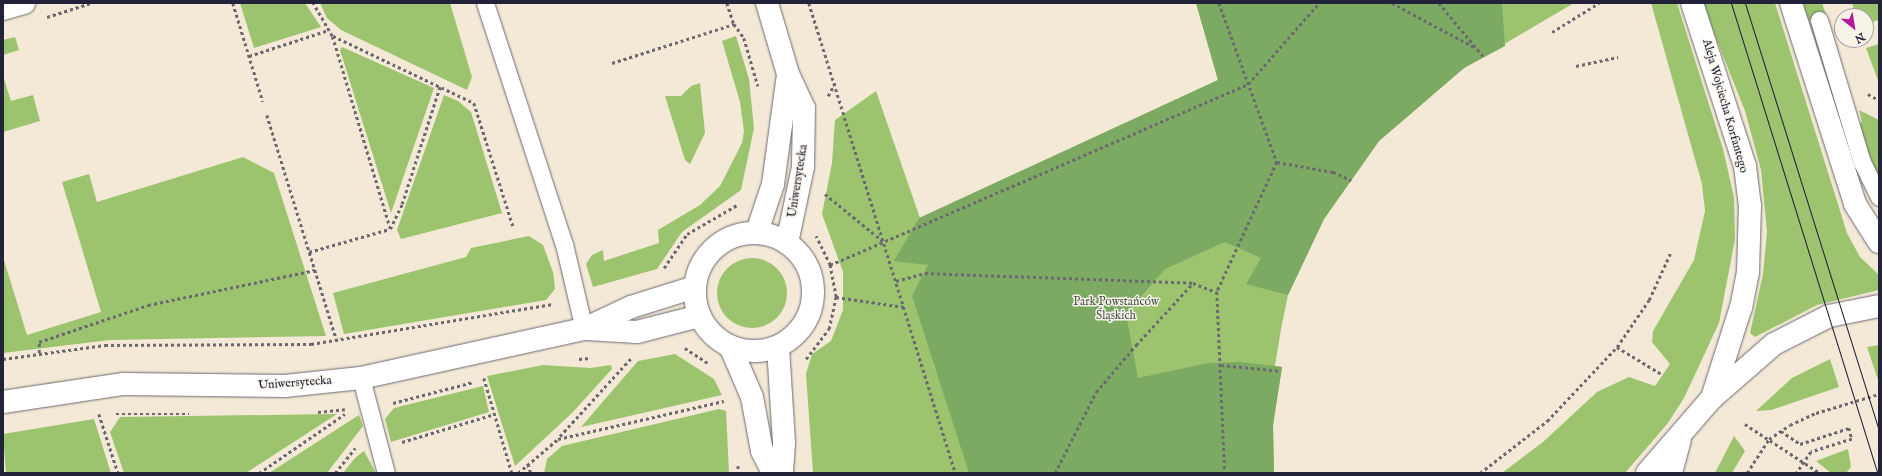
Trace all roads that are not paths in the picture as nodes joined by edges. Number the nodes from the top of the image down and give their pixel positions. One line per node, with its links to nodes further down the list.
1 (24, 3): 6 (street)
2 (485, 3): 16 (lane)
3 (767, 3): 8 (street, Uniwersytecka)
4 (1692, 3): 20 (street, Aleja Wojciecha Korfantego)
5 (1791, 3): 11 (street)
6 (3, 9)
7 (1819, 20): 9 (lane)
8 (788, 74): 10 (street, Uniwersytecka); 12 (street, Uniwersytecka)
9 (1879, 197)
10 (757, 232): 12 (street); 13 (street)
11 (1879, 242)
12 (787, 243): 18 (street)
13 (695, 287): 15 (street); 16 (street, Uniwersytecka)
14 (1879, 306): 20 (street)
15 (700, 316): 16 (street, Uniwersytecka); 17 (street)
16 (584, 329): 19 (street, Uniwersytecka)
17 (730, 346): 18 (street); 24 (street)
18 (778, 346): 25 (street)
19 (360, 378): 21 (street, Uniwersytecka); 23 (lane)
20 (1712, 398): 22 (street)
21 (3, 402)
22 (1681, 436): 26 (street); 27 (street)
23 (386, 473)
24 (773, 473)
25 (782, 473)
26 (1648, 473)
27 (1671, 473)

